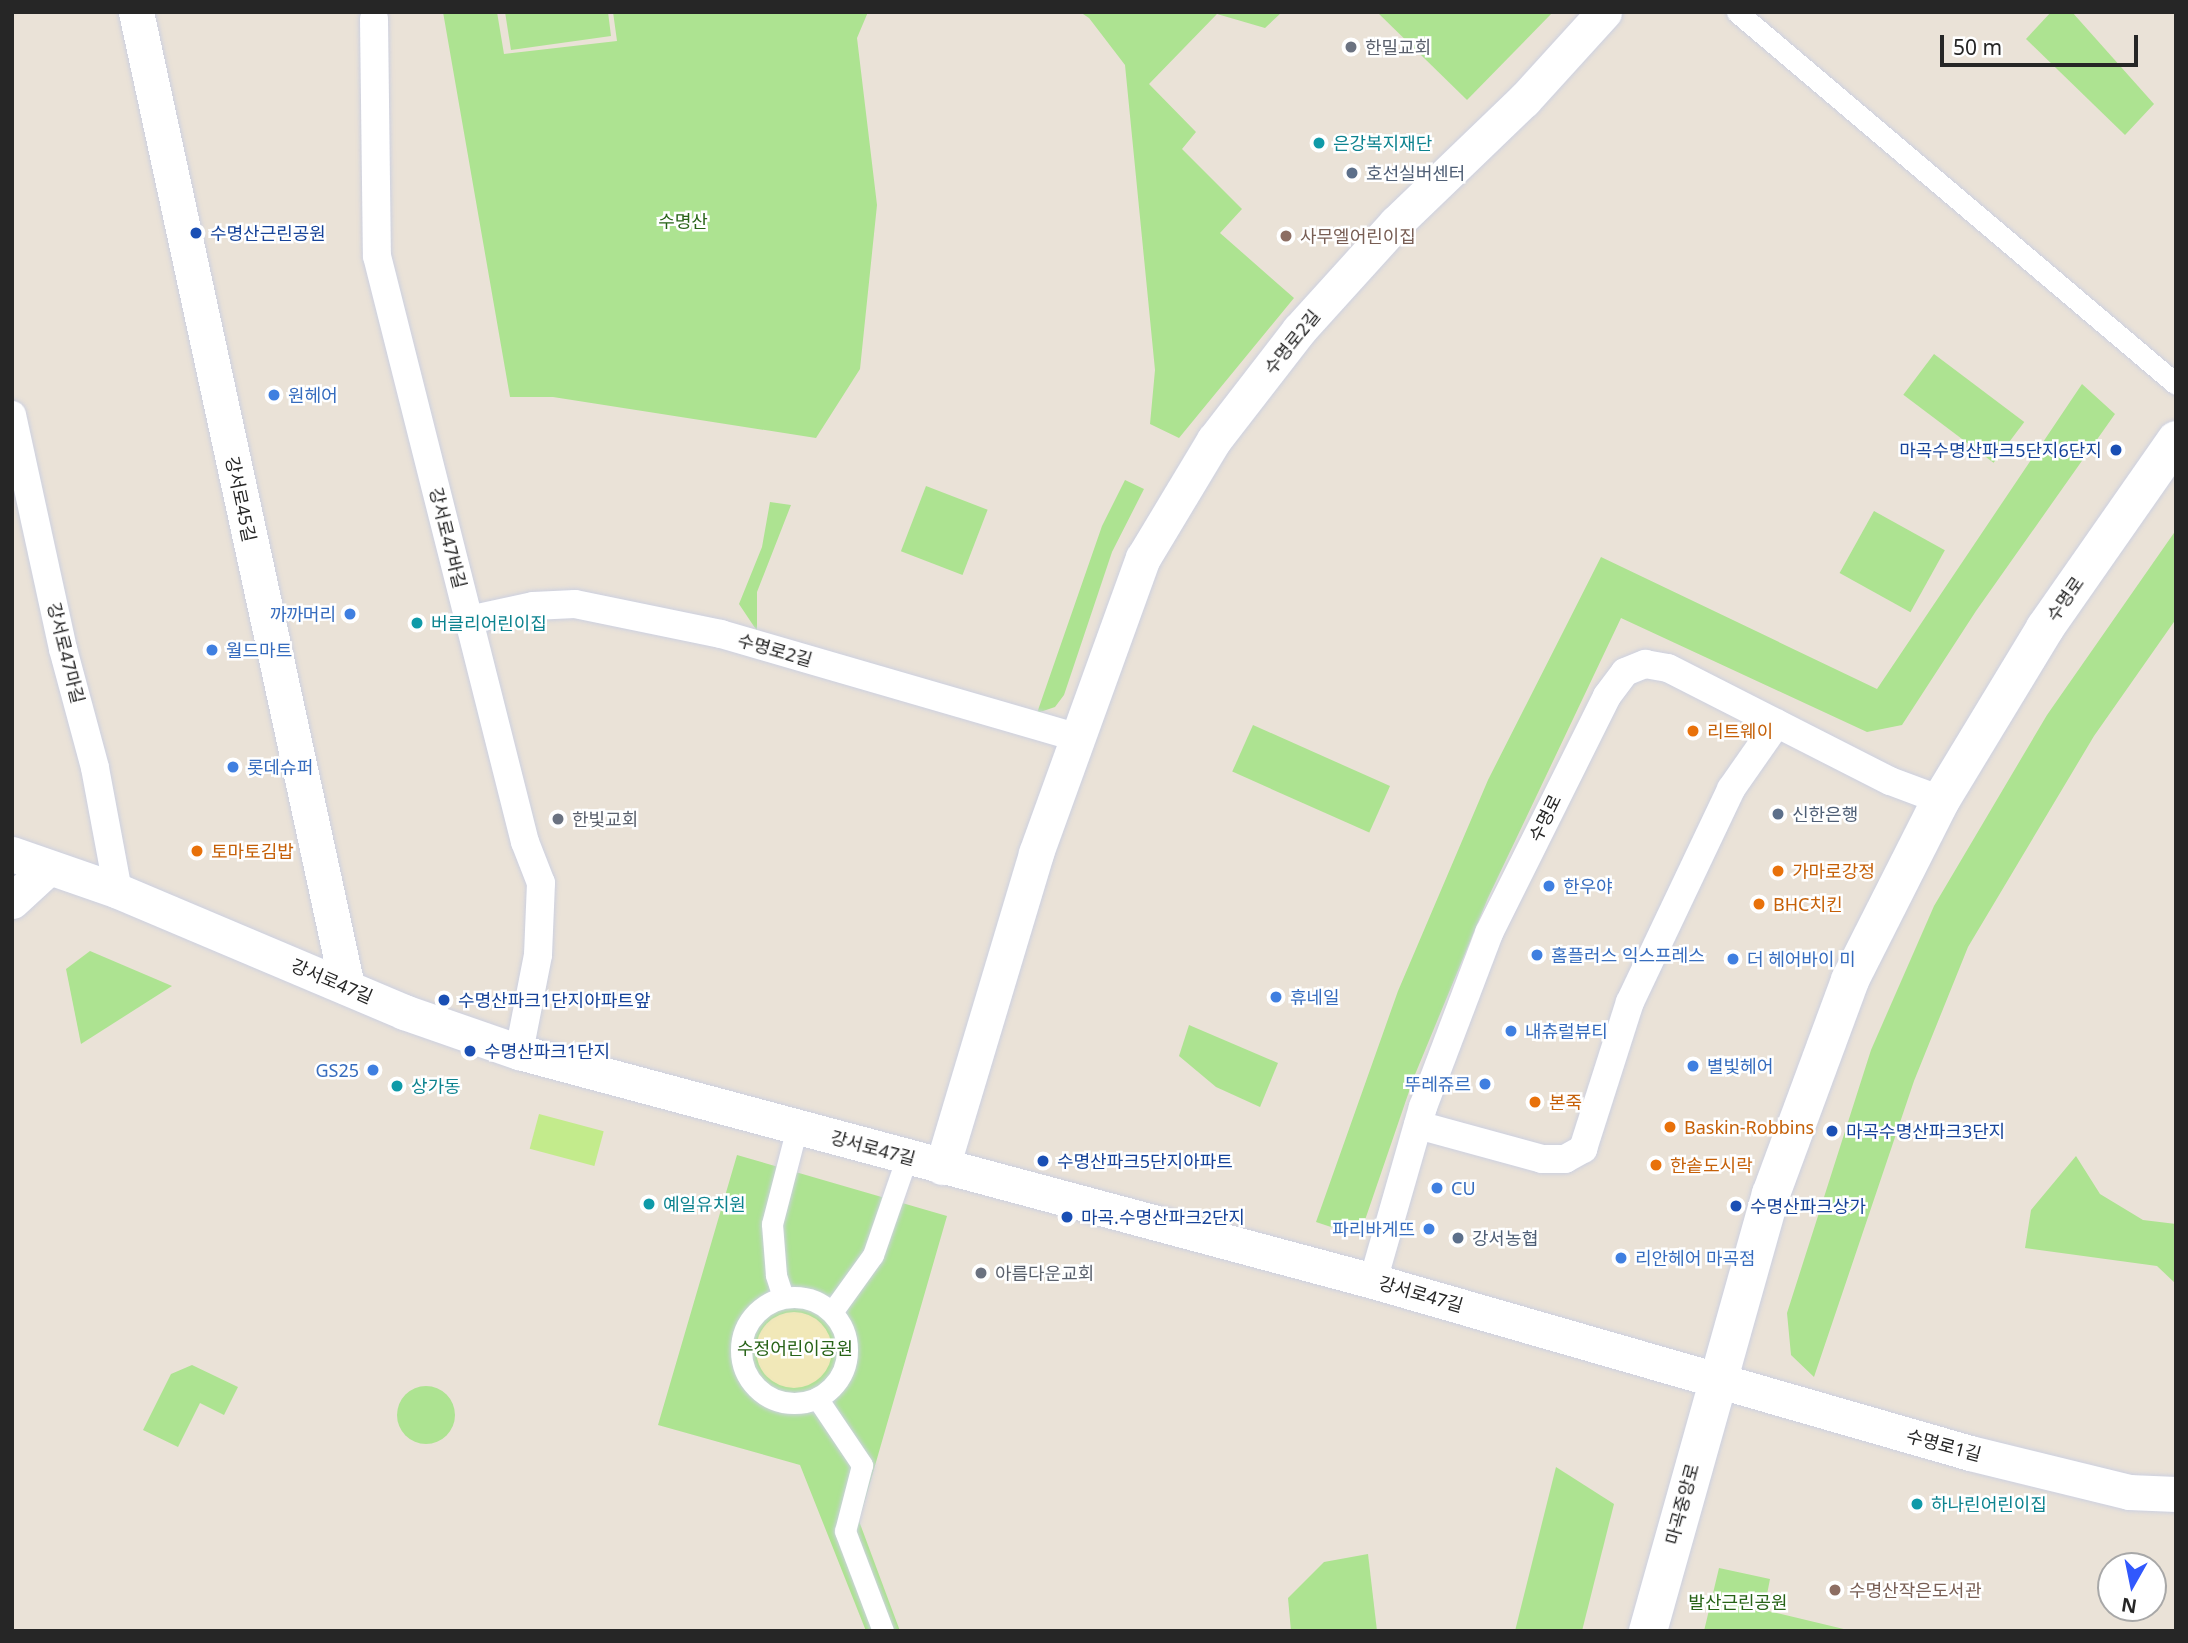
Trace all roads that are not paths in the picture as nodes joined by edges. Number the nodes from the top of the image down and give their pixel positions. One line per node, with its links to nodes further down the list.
1 (135, 12): 16 (street, 강서로45길)
2 (1604, 12): 10 (street, 수명로2길)
3 (1737, 12): 5 (street)
4 (374, 16): 8 (street, 강서로47바길)
5 (2176, 384)
6 (12, 415): 14 (street, 강서로47마길)
7 (2176, 440): 11 (main road, 수명로)
8 (469, 620): 10 (street, 수명로2길); 17 (street, 강서로47바길)
9 (1777, 723): 11 (street, 수명로); 18 (street); 18 (street, 수명로)
10 (1076, 737): 21 (street, 수명로2길)
11 (1941, 800): 25 (main road, 수명로)
12 (12, 854): 13 (street, 강서로47길)
13 (48, 867): 14 (street, 강서로47길); 15 (street)
14 (118, 891): 16 (street, 강서로47길)
15 (12, 901)
16 (348, 986): 17 (street, 강서로47길)
17 (519, 1052): 19 (street, 강서로47길)
18 (1418, 1125): 22 (street, 수명로)
19 (797, 1127): 20 (street, 강서로47길); 23 (street)
20 (907, 1157): 21 (street, 강서로47길); 24 (street)
21 (942, 1167): 22 (street, 강서로47길)
22 (1373, 1281): 25 (street, 강서로47길)
23 (783, 1297): 24 (street); 26 (street)
24 (832, 1312): 26 (street)
25 (1716, 1378): 27 (street, 수명로1길); 29 (main road, 마곡중앙로)
26 (817, 1398): 28 (street)
27 (2176, 1494)
28 (883, 1631)
29 (1648, 1631)

